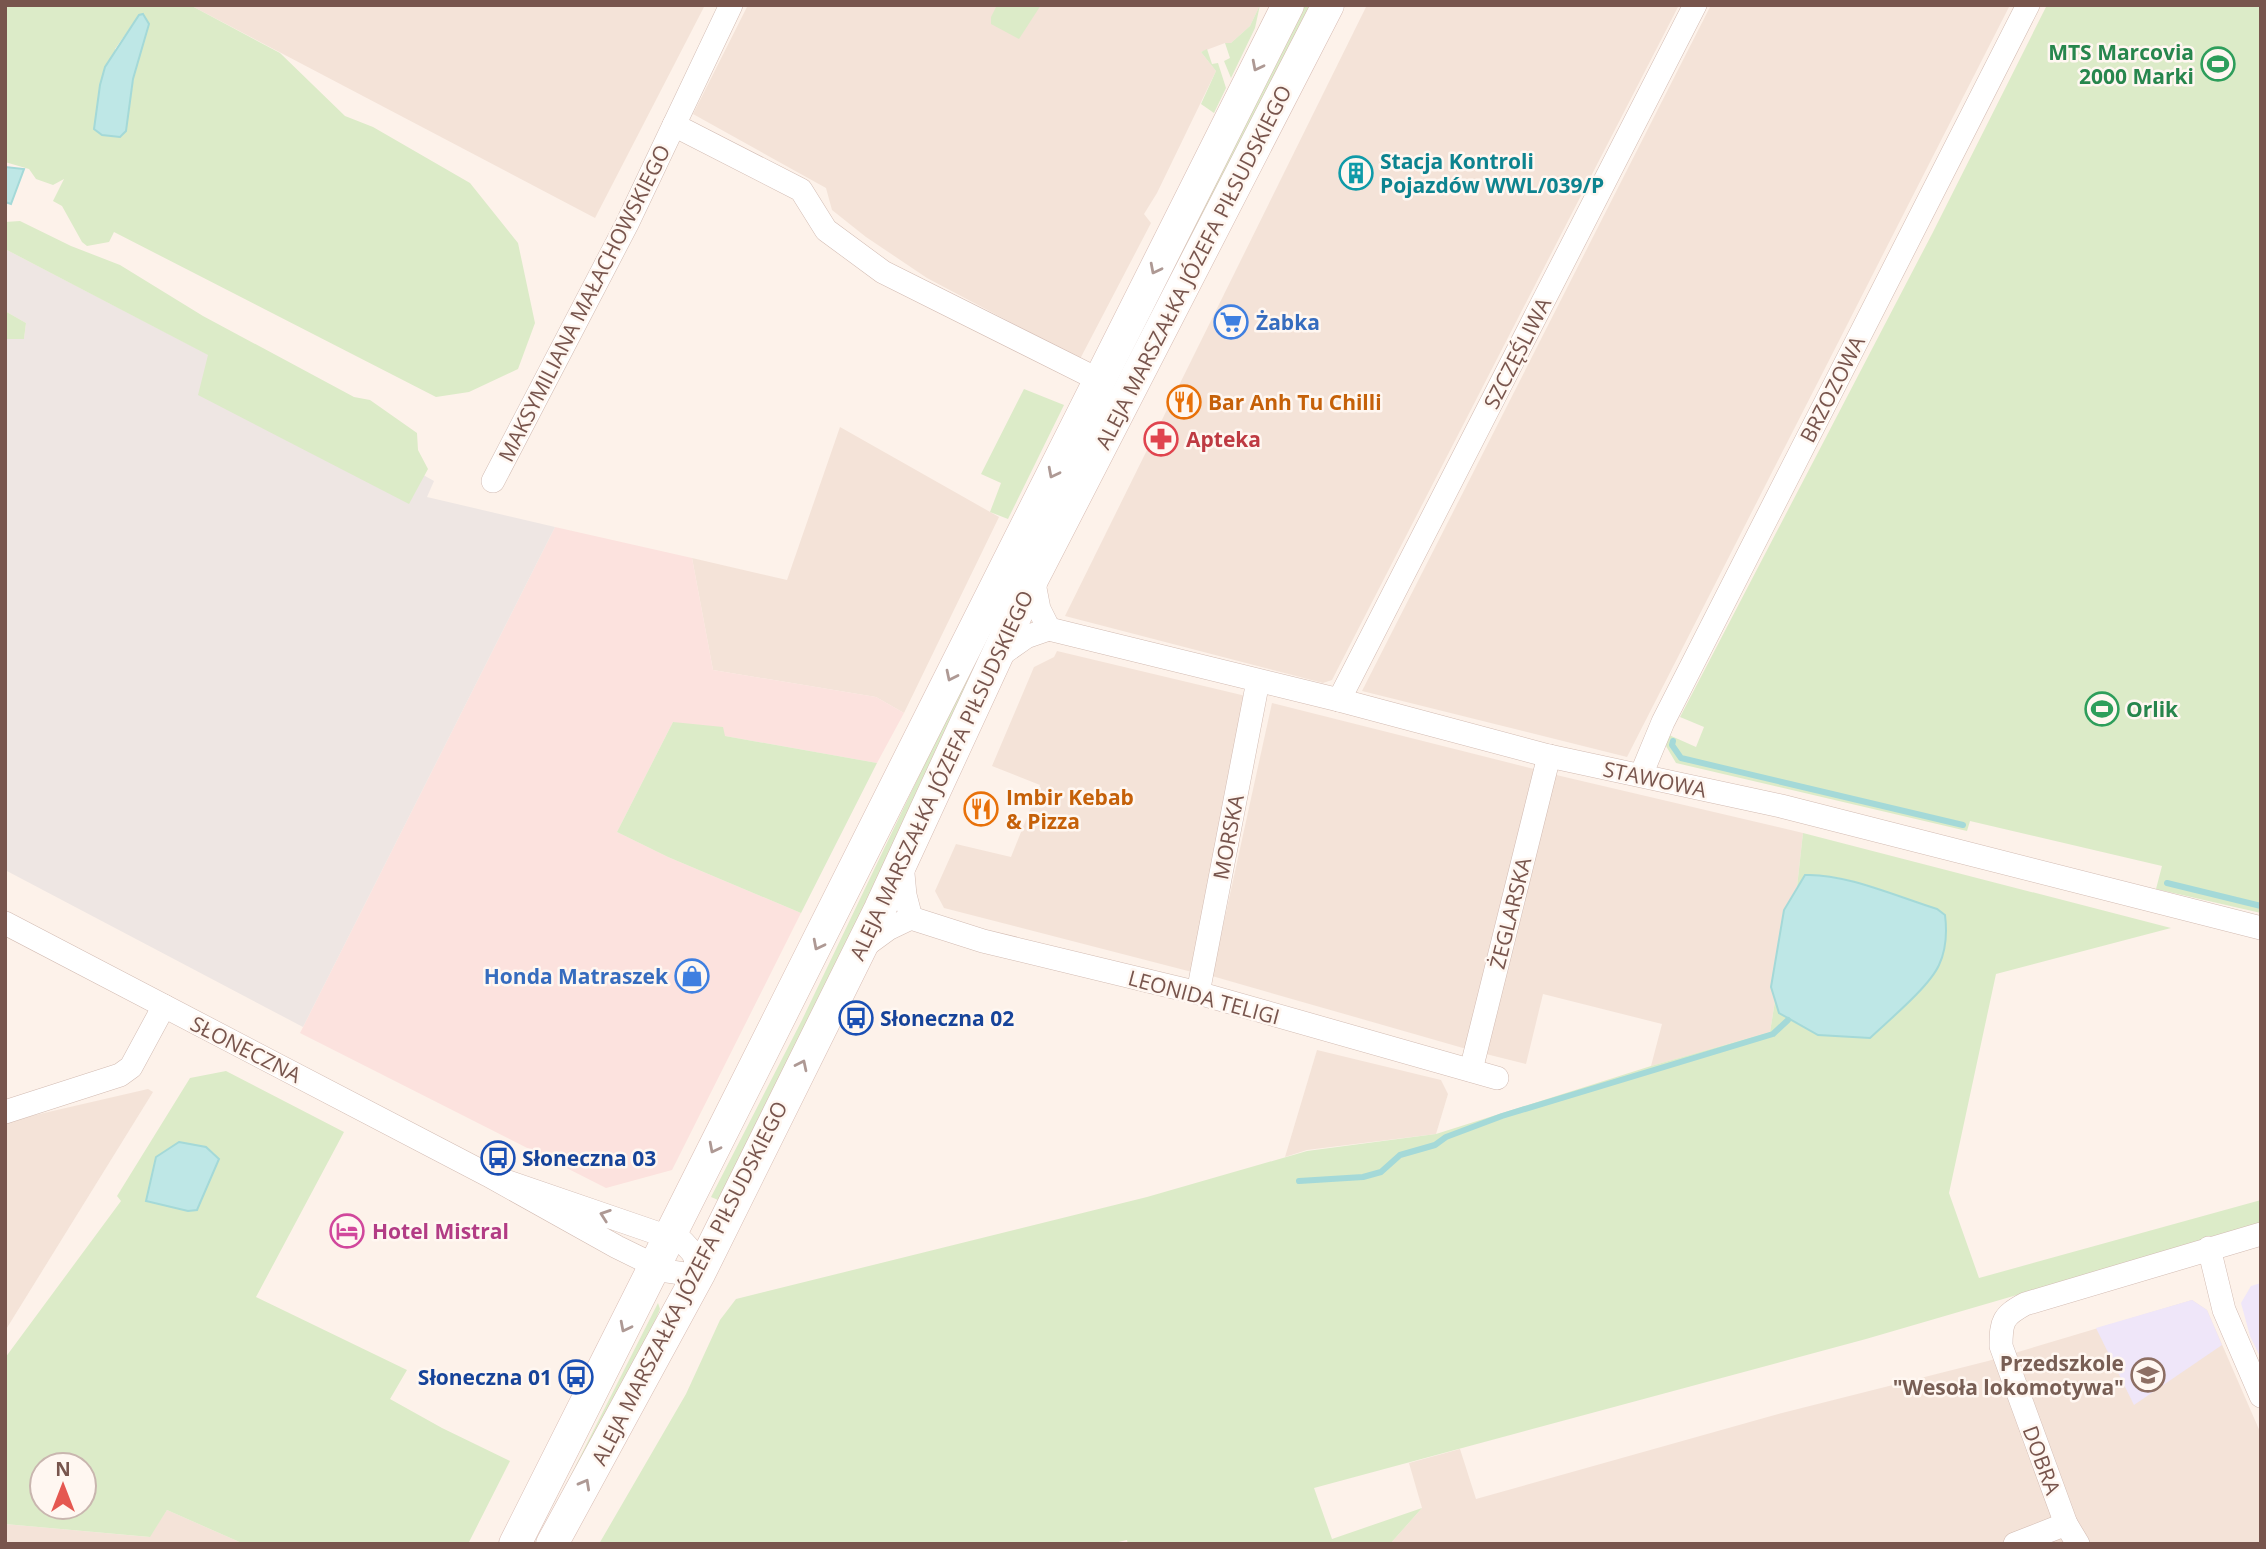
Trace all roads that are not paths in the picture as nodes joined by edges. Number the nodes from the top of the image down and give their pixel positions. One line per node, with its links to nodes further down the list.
1 (731, 5): 6 (street, MAKSYMILIANA MAŁACHOWSKIEGO)
2 (1288, 5): 7 (main road, ALEJA MARSZAŁKA JÓZEFA PIŁSUDSKIEGO, one-way to 7)
3 (1328, 5): 9 (main road, ALEJA MARSZAŁKA JÓZEFA PIŁSUDSKIEGO)
4 (1695, 5): 13 (street, SZCZĘŚLIWA)
5 (2028, 5): 15 (street, BRZOZOWA)
6 (674, 125): 7 (street, MAKSYMILIANA MAŁACHOWSKIEGO); 8 (street, MAKSYMILIANA MAŁACHOWSKIEGO)
7 (1099, 380): 28 (main road, ALEJA MARSZAŁKA JÓZEFA PIŁSUDSKIEGO, one-way to 28)
8 (492, 481)
9 (1032, 578): 10 (street); 11 (main road, ALEJA MARSZAŁKA JÓZEFA PIŁSUDSKIEGO)
10 (1049, 629): 11 (street); 12 (street, STAWOWA)
11 (994, 659): 16 (main road, ALEJA MARSZAŁKA JÓZEFA PIŁSUDSKIEGO)
12 (1258, 681): 13 (street, STAWOWA); 21 (street, MORSKA)
13 (1339, 701): 14 (street, STAWOWA)
14 (1549, 756): 15 (street, STAWOWA); 23 (street, ŻEGLARSKA)
15 (1642, 775): 19 (street, STAWOWA)
16 (902, 862): 17 (street); 20 (main road, ALEJA MARSZAŁKA JÓZEFA PIŁSUDSKIEGO)
17 (911, 918): 20 (street); 21 (street, LEONIDA TELIGI)
18 (5, 923): 22 (street, SŁONECZNA)
19 (2261, 928)
20 (859, 951): 31 (main road, ALEJA MARSZAŁKA JÓZEFA PIŁSUDSKIEGO, one-way to 20)
21 (1198, 993): 23 (street, LEONIDA TELIGI)
22 (164, 1006): 25 (street); 26 (street, SŁONECZNA)
23 (1471, 1070): 24 (street, LEONIDA TELIGI)
24 (1497, 1078)
25 (5, 1112)
26 (488, 1175): 28 (street, SŁONECZNA, one-way to 26); 30 (street, SŁONECZNA)
27 (2261, 1234): 29 (street)
28 (670, 1237): 30 (main road, ALEJA MARSZAŁKA JÓZEFA PIŁSUDSKIEGO); 31 (street)
29 (2209, 1248): 32 (street); 33 (street, DOBRA)
30 (656, 1266): 31 (street, SŁONECZNA); 34 (main road, ALEJA MARSZAŁKA JÓZEFA PIŁSUDSKIEGO, one-way to 34)
31 (700, 1272): 35 (main road, ALEJA MARSZAŁKA JÓZEFA PIŁSUDSKIEGO, one-way to 31)
32 (2261, 1396)
33 (2066, 1524): 36 (street); 37 (street, DOBRA)
34 (515, 1544)
35 (552, 1544)
36 (2015, 1544)
37 (2078, 1544)

